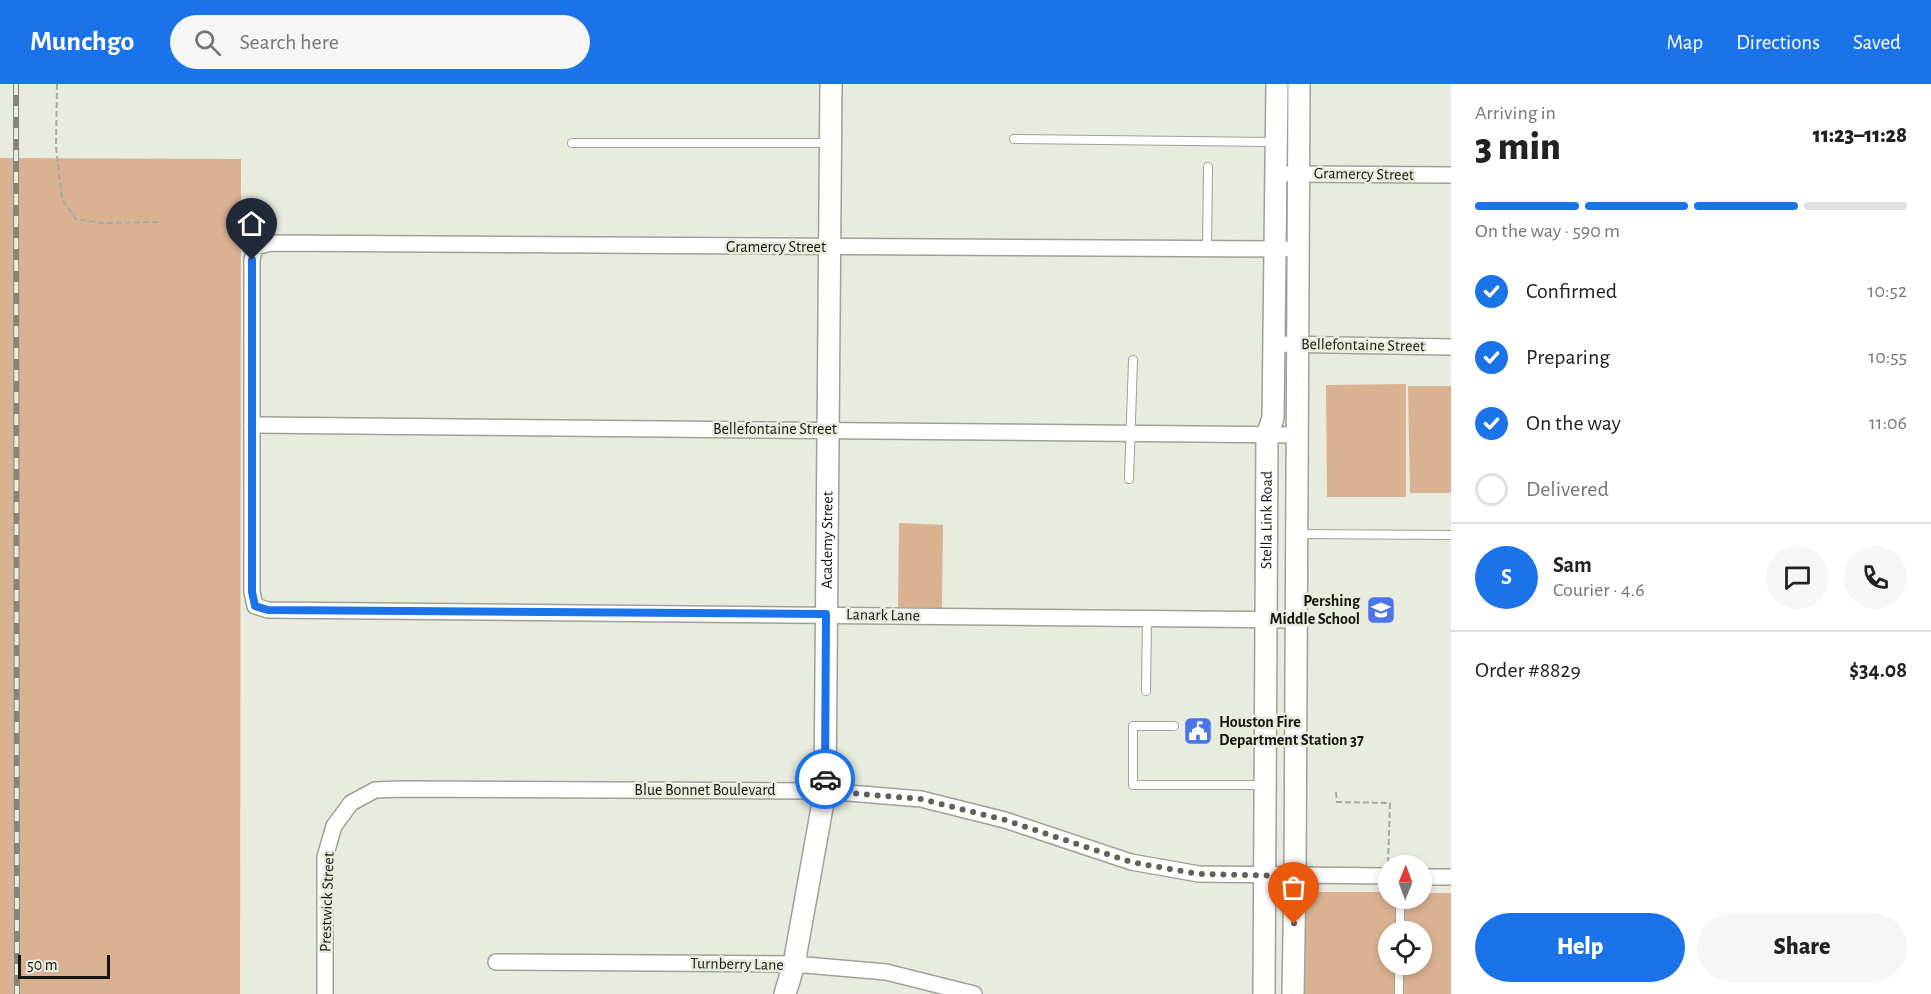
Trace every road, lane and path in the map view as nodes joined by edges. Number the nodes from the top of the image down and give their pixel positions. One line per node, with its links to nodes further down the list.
1 (57, 84): 12 (path)
2 (831, 84): 8 (main road, Academy Street)
3 (1277, 84): 6 (main road, Stella Link Road)
4 (1299, 84): 10 (main road, Stella Link Road)
5 (1014, 139): 6 (lane)
6 (1277, 142): 10 (main road, Stella Link Road)
7 (572, 143): 8 (lane)
8 (830, 143): 13 (main road, Academy Street)
9 (1208, 166): 14 (lane)
10 (1287, 174): 11 (street, Gramercy Street); 15 (main road, Stella Link Road)
11 (1451, 175)
12 (160, 222)
13 (829, 248): 14 (street, Gramercy Street); 20 (street, Gramercy Street); 21 (main road, Academy Street)
14 (1207, 249): 15 (street, Gramercy Street)
15 (1287, 249): 16 (main road, Stella Link Road); 17 (main road, Stella Link Road)
16 (1275, 344): 17 (street, Bellefontaine Street); 23 (main road, Stella Link Road)
17 (1296, 344): 18 (street, Bellefontaine Street); 24 (main road, Stella Link Road)
18 (1451, 347)
19 (1134, 360): 22 (lane)
20 (252, 425): 21 (street, Bellefontaine Street); 28 (street, Lanark Lane)
21 (828, 429): 22 (street, Bellefontaine Street); 28 (main road, Academy Street)
22 (1131, 433): 23 (street, Bellefontaine Street); 25 (lane)
23 (1267, 435): 24 (street, Bellefontaine Street); 30 (main road, Stella Link Road)
24 (1297, 435): 26 (main road, Stella Link Road)
25 (1129, 479)
26 (1296, 534): 27 (lane); 31 (main road, Stella Link Road)
27 (1451, 535)
28 (826, 614): 29 (street, Lanark Lane); 40 (main road, Academy Street)
29 (1147, 618): 30 (street, Lanark Lane); 32 (lane)
30 (1267, 620): 31 (street, Lanark Lane); 33 (main road, Stella Link Road)
31 (1296, 620): 34 (main road, Stella Link Road)
32 (1146, 691)
33 (1267, 702): 34 (main road); 36 (main road, Stella Link Road)
34 (1295, 702): 37 (main road, Stella Link Road)
35 (1174, 726): 38 (lane)
36 (1266, 733): 37 (main road); 38 (main road, Stella Link Road)
37 (1295, 734): 39 (main road, Stella Link Road)
38 (1266, 785): 39 (main road); 46 (main road, Stella Link Road)
39 (1294, 786): 47 (main road, Stella Link Road)
40 (825, 791): 44 (street, Blue Bonnet Boulevard); 46 (street, Blue Bonnet Boulevard); 52 (main road, Academy Street)
41 (1336, 792): 43 (path)
42 (1389, 797): 43 (path)
43 (1390, 803): 45 (path)
44 (343, 813): 54 (street, Prestwick Street)
45 (1389, 855)
46 (1265, 876): 47 (street, Blue Bonnet Boulevard); 57 (main road, Stella Link Road)
47 (1295, 876): 48 (street, Blue Bonnet Boulevard); 58 (main road, Stella Link Road)
48 (1378, 876)
49 (1432, 877): 50 (street)
50 (1451, 877)
51 (496, 962): 52 (street, Turnberry Lane)
52 (794, 964): 55 (main road, Academy Street); 56 (street, Turnberry Lane)
53 (1399, 975): 59 (lane)
54 (325, 994)
55 (785, 994)
56 (974, 994)
57 (1264, 994)
58 (1293, 994)
59 (1399, 994)

